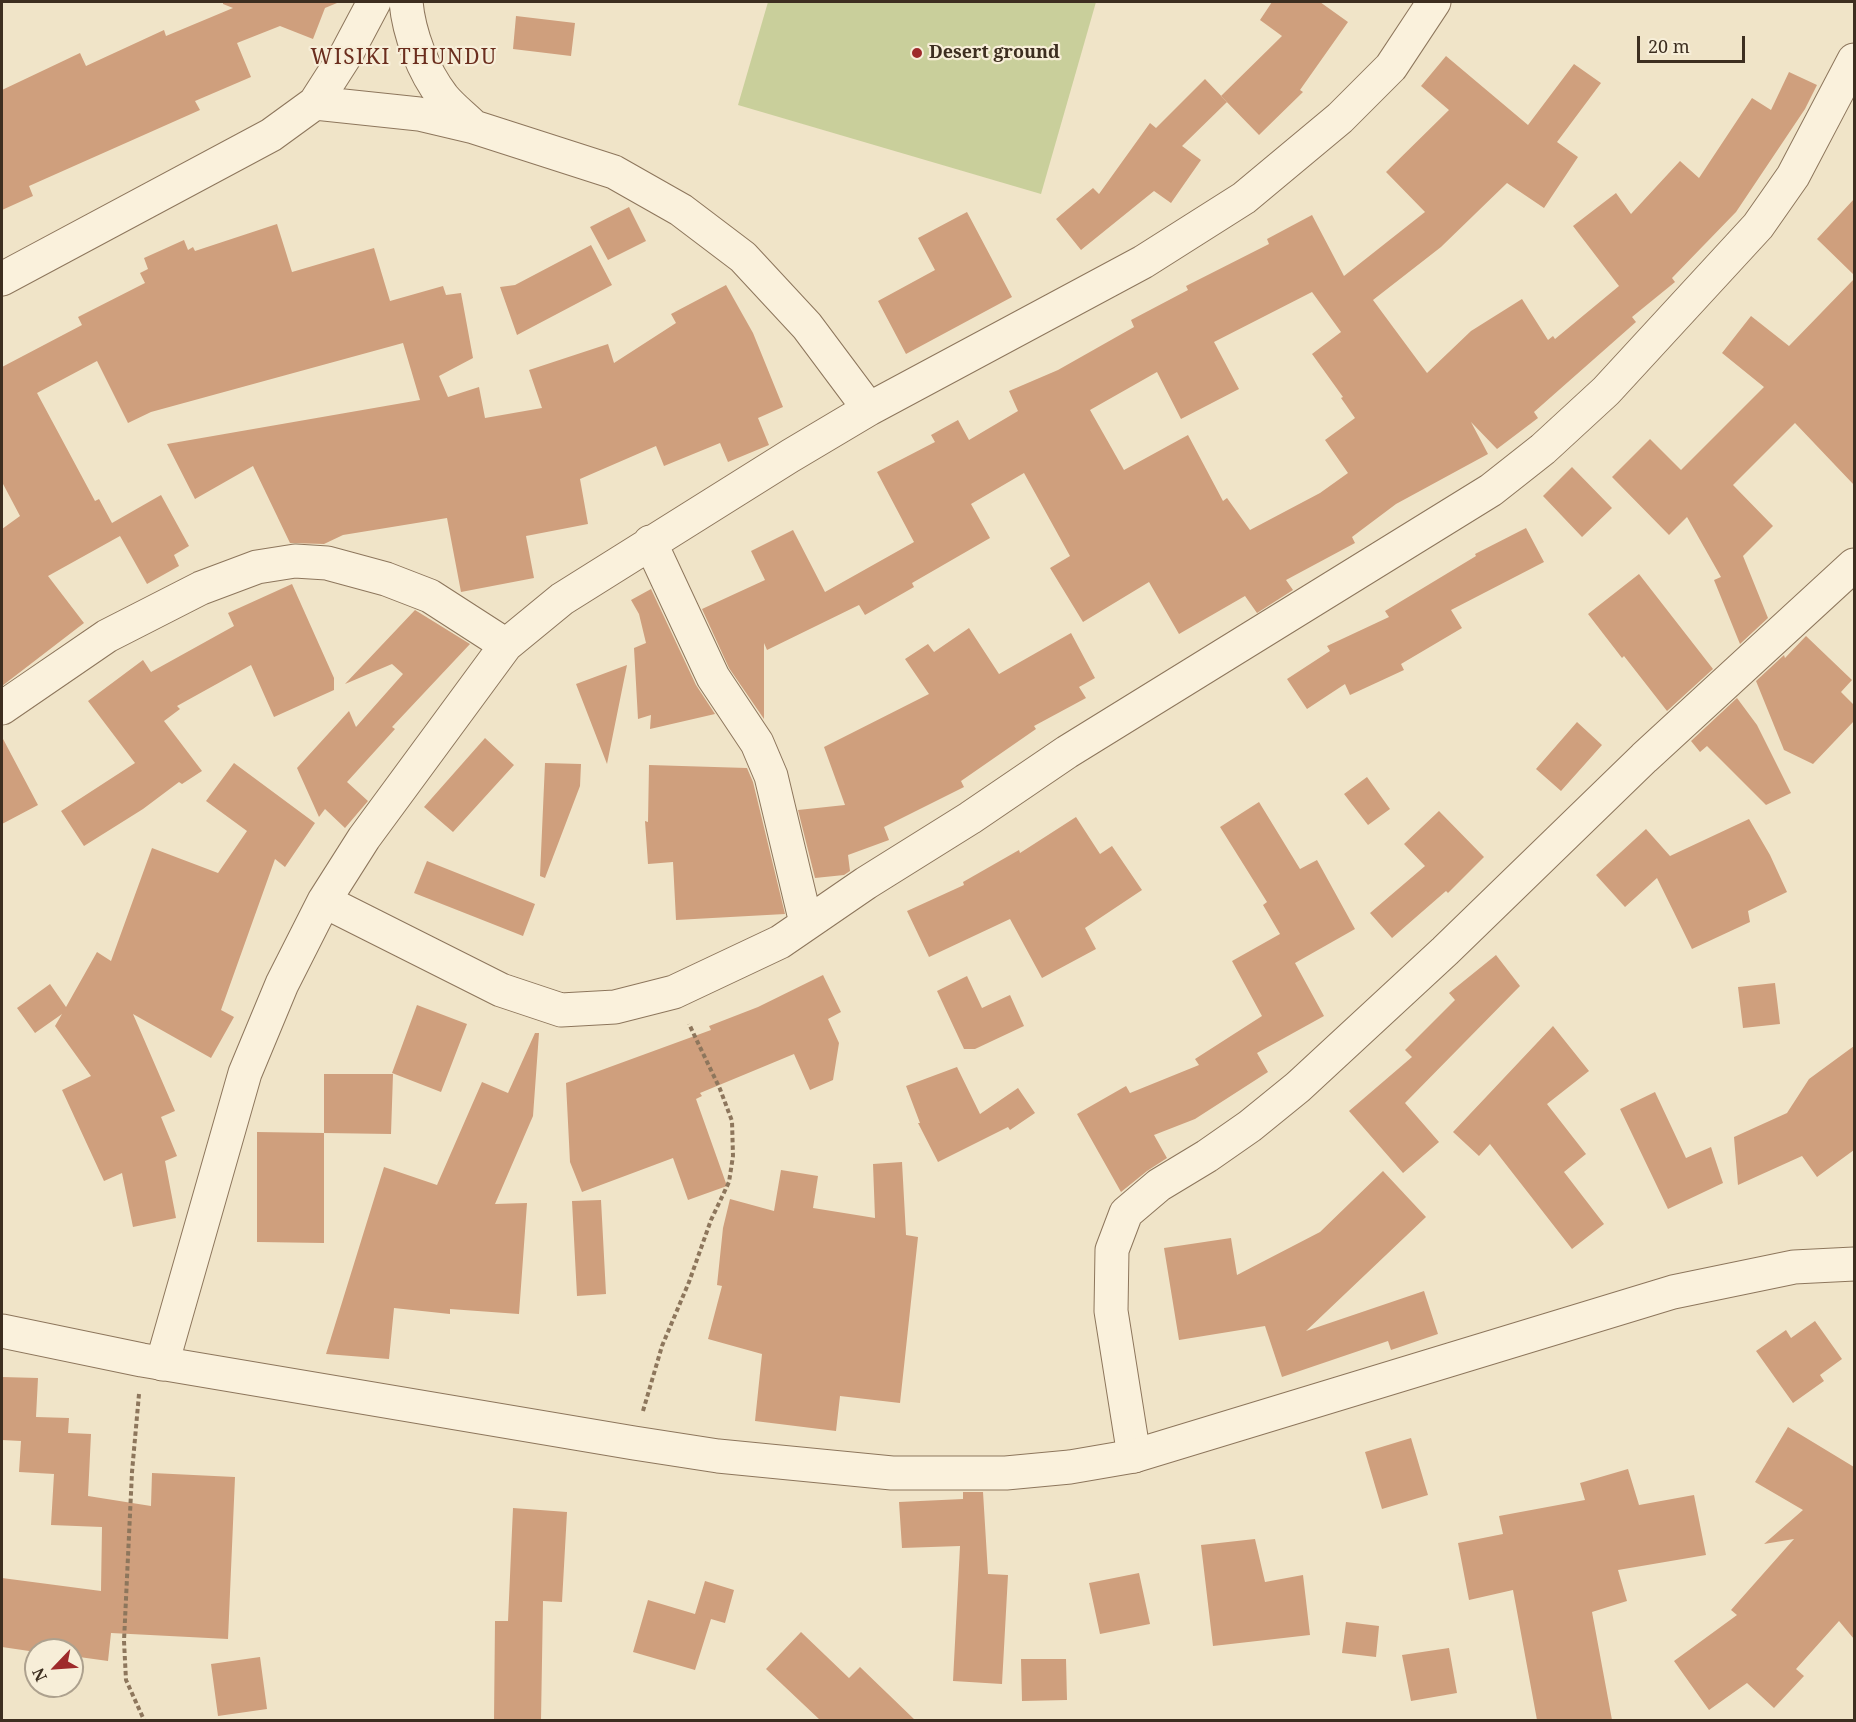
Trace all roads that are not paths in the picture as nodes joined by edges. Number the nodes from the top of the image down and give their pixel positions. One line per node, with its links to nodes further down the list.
1 (374, 2): 5 (street)
2 (406, 2): 6 (street)
3 (1434, 2): 8 (street)
4 (1854, 60): 14 (street)
5 (315, 103): 6 (street); 7 (street)
6 (474, 127): 8 (street)
7 (2, 279)
8 (869, 409): 9 (street)
9 (650, 542): 11 (street); 14 (street)
10 (1854, 565): 18 (street)
11 (506, 645): 12 (street); 13 (street)
12 (2, 708)
13 (324, 901): 14 (street); 17 (street)
14 (806, 923)
15 (1854, 1263): 18 (street)
16 (2, 1331): 17 (street)
17 (152, 1362): 18 (street)
18 (1134, 1456)

